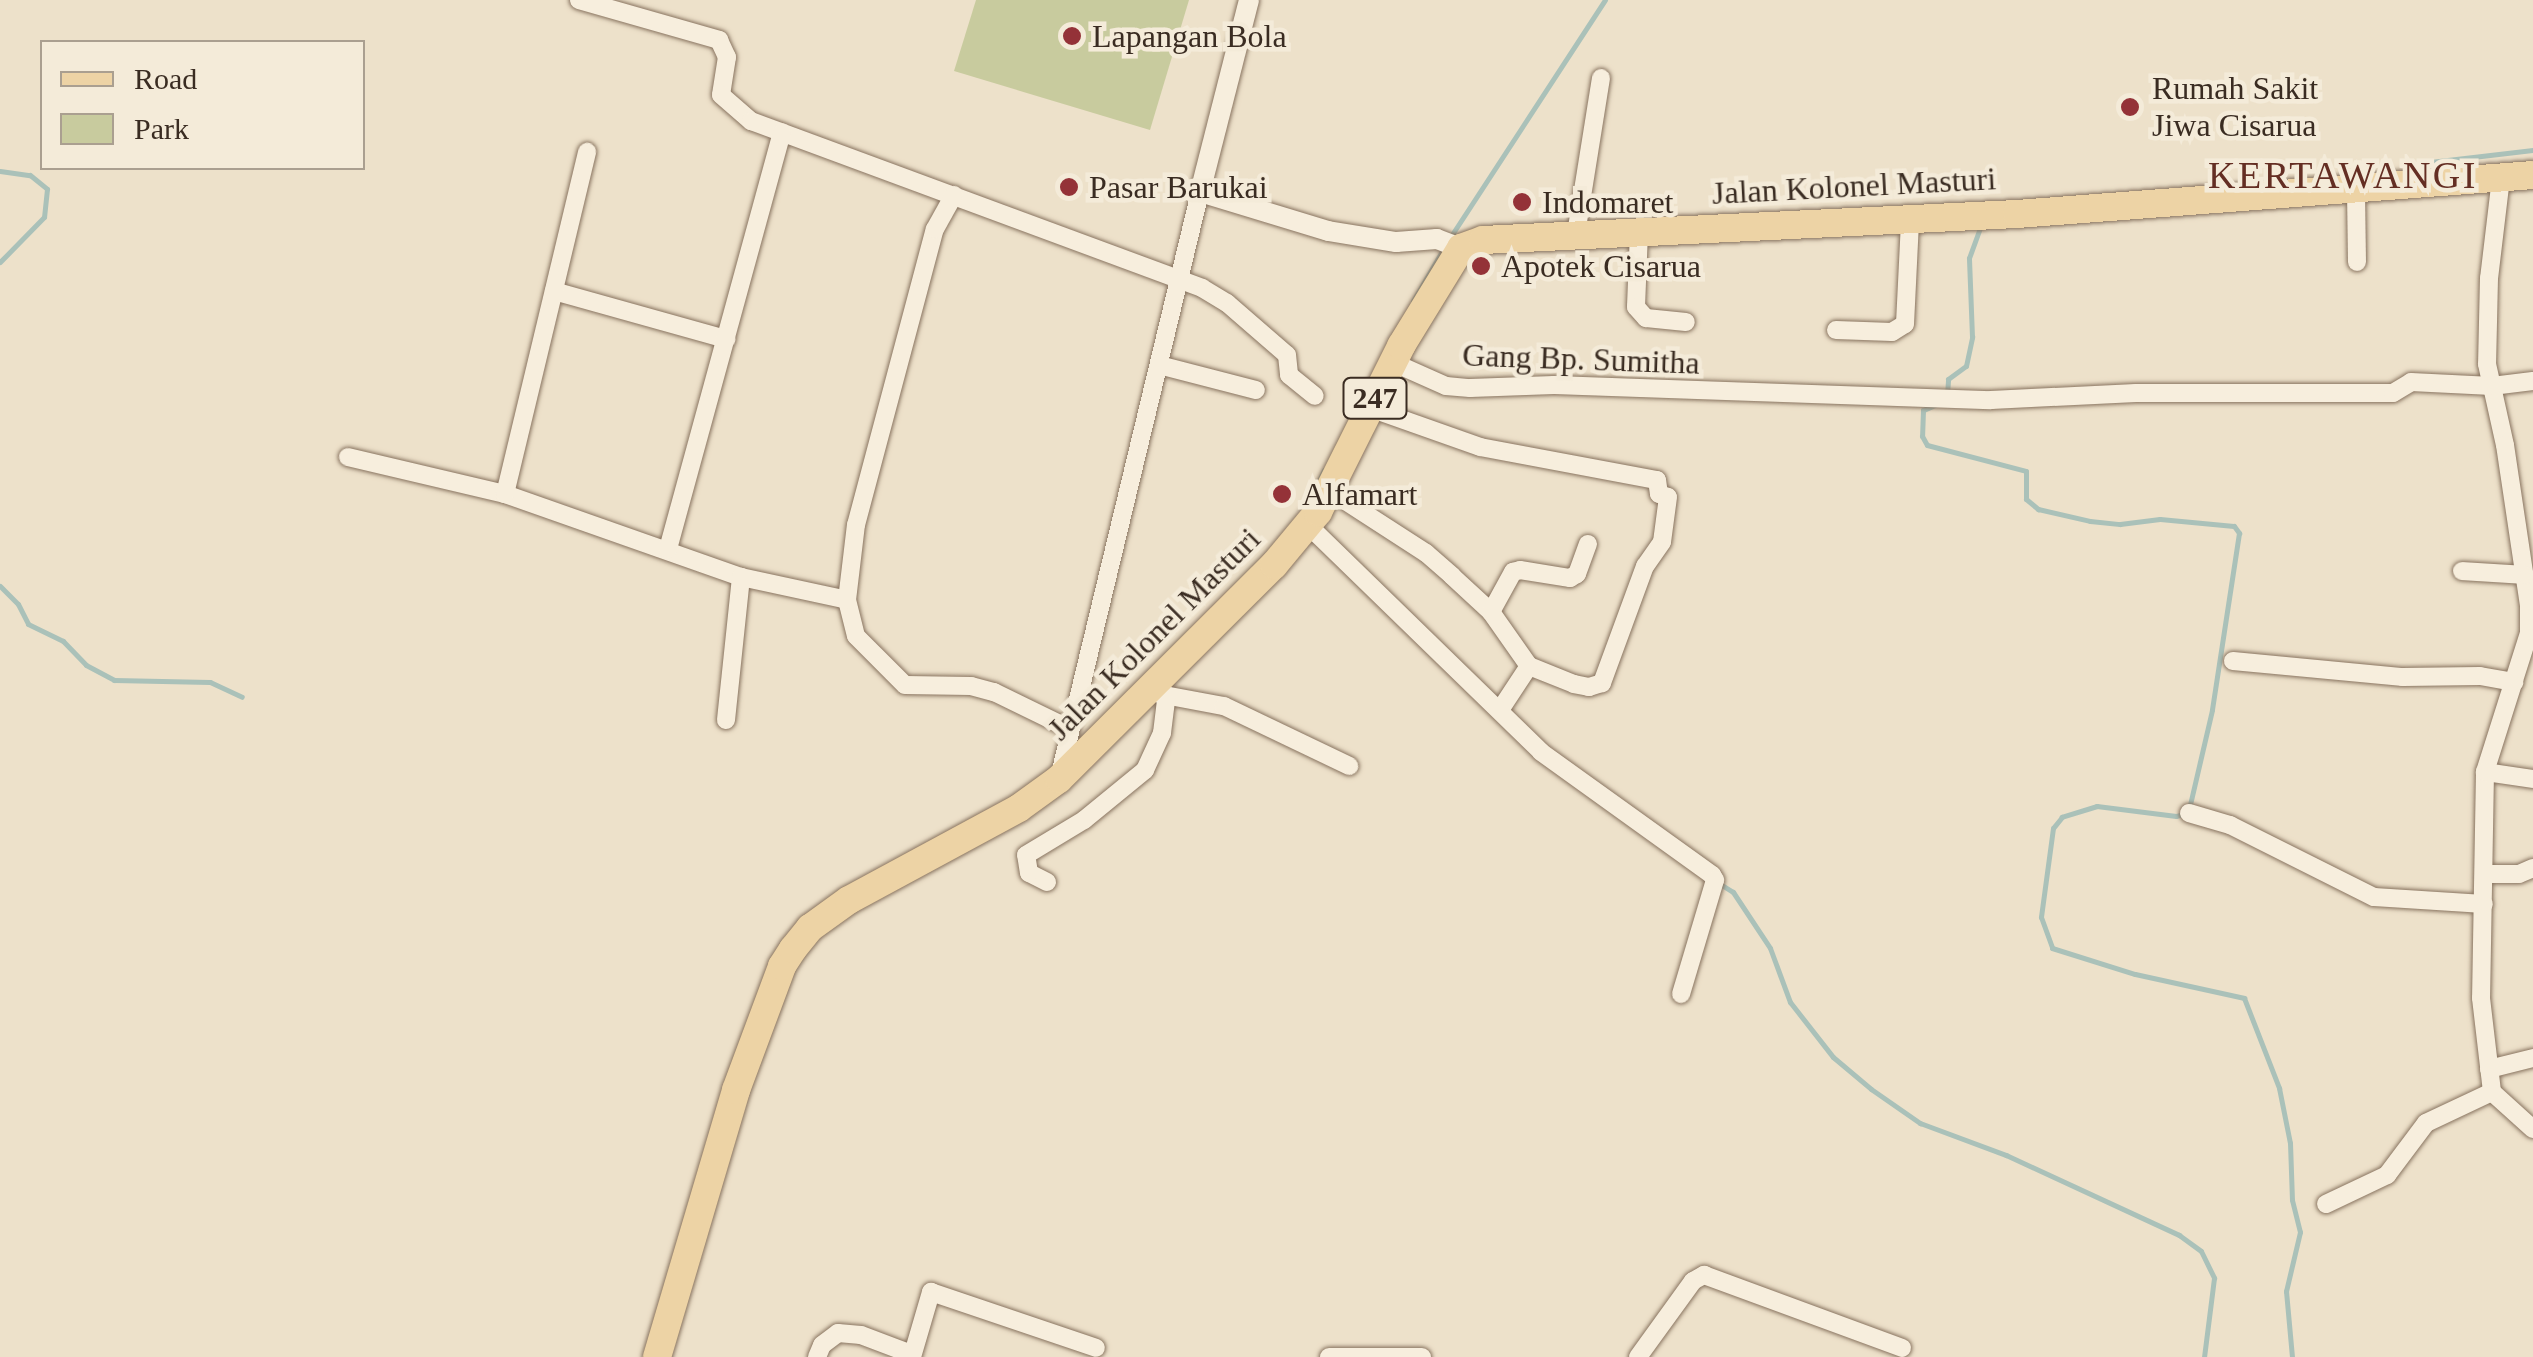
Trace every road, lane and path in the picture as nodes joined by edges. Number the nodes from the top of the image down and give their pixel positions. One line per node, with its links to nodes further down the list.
1 (578, 0): 4 (street)
2 (1249, 0): 8 (street)
3 (1601, 78): 13 (street)
4 (782, 132): 10 (street); 20 (street)
5 (587, 152): 17 (street)
6 (2533, 175): 7 (main road, Jalan Kolonel Masturi)
7 (2501, 178): 9 (main road, Jalan Kolonel Masturi); 24 (street)
8 (1200, 192): 14 (street); 16 (street)
9 (2356, 192): 11 (main road, Jalan Kolonel Masturi); 15 (street)
10 (954, 195): 16 (street); 37 (street)
11 (1910, 220): 12 (main road, Jalan Kolonel Masturi); 19 (street)
12 (1639, 232): 13 (main road, Jalan Kolonel Masturi); 18 (street)
13 (1576, 234): 14 (main road, Jalan Kolonel Masturi)
14 (1453, 246): 21 (main road, Jalan Kolonel Masturi / 247)
15 (2357, 262)
16 (1181, 279): 22 (street); 26 (street)
17 (554, 291): 20 (street); 30 (street)
18 (1686, 322)
19 (1836, 330)
20 (726, 338): 33 (street)
21 (1392, 362): 24 (street, Gang Bp. Sumitha); 27 (main road, Jalan Kolonel Masturi / 247)
22 (1159, 365): 25 (street); 45 (street)
23 (2533, 381): 24 (street, Gang Bp. Sumitha)
24 (2492, 386): 35 (street)
25 (1256, 390)
26 (1314, 396)
27 (1370, 408): 29 (main road, Jalan Kolonel Masturi / 247); 40 (street)
28 (348, 457): 30 (street)
29 (1330, 491): 31 (main road, Jalan Kolonel Masturi / 247); 38 (street)
30 (505, 494): 33 (street)
31 (1308, 526): 42 (main road, Jalan Kolonel Masturi / 247); 43 (street)
32 (1588, 544): 38 (street)
33 (668, 549): 36 (street)
34 (2462, 571): 35 (street)
35 (2525, 575): 41 (street)
36 (740, 577): 37 (street); 44 (street)
37 (847, 600): 45 (street)
38 (1492, 612): 40 (street)
39 (2233, 661): 41 (street)
40 (1529, 666): 43 (street)
41 (2514, 682): 47 (street)
42 (1156, 694): 46 (street); 48 (main road, Jalan Kolonel Masturi / 247); 53 (street)
43 (1500, 710): 55 (street)
44 (726, 720)
45 (1070, 729): 48 (street)
46 (1350, 766)
47 (2485, 772): 49 (street); 52 (street)
48 (1060, 779): 64 (main road, Jalan Kolonel Masturi / 247)
49 (2533, 780)
50 (2189, 813): 54 (street)
51 (2533, 868): 52 (street)
52 (2486, 874): 54 (street)
53 (1047, 882)
54 (2484, 904): 57 (street)
55 (1681, 994)
56 (2533, 1058): 57 (street)
57 (2490, 1069): 58 (street)
58 (2492, 1092): 59 (street); 60 (street)
59 (2533, 1129)
60 (2326, 1204)
61 (1096, 1348): 63 (street)
62 (1902, 1348): 68 (street)
63 (909, 1354): 65 (street)
64 (657, 1357)
65 (817, 1357)
66 (1329, 1357): 67 (street)
67 (1422, 1357)
68 (1638, 1357)

